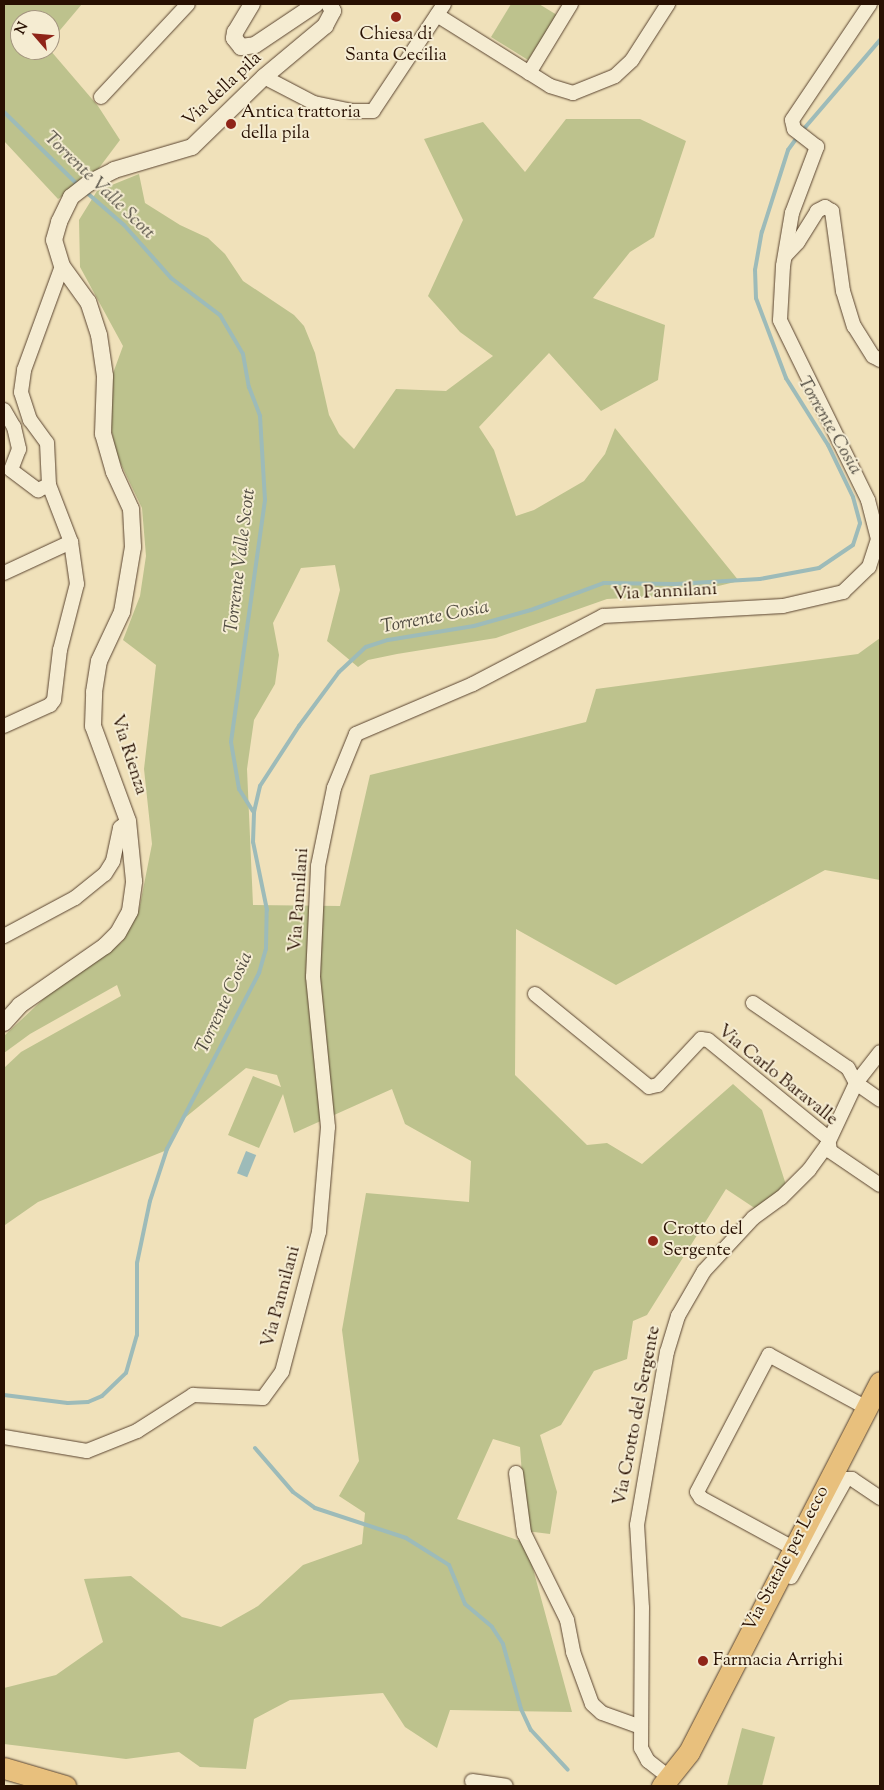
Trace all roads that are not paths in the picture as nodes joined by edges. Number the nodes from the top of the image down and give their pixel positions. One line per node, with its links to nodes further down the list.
1 (188, 4): 10 (street)
2 (252, 4): 3 (street)
3 (325, 4): 9 (street, Via della pila)
4 (571, 4): 8 (street)
5 (668, 4): 8 (street)
6 (870, 4): 12 (street)
7 (440, 9): 8 (street); 9 (street)
8 (529, 73)
9 (264, 77): 11 (street, Via della pila)
10 (101, 97)
11 (71, 196): 13 (street, Via Rienza)
12 (785, 256): 14 (street); 32 (street, Via Pannilani)
13 (62, 266): 16 (street); 20 (street, Via Rienza)
14 (880, 360)
15 (4, 410): 16 (street)
16 (49, 485): 17 (street)
17 (71, 542): 18 (street); 19 (street)
18 (4, 573)
19 (4, 726)
20 (128, 821): 21 (street); 24 (street, Via Rienza)
21 (4, 936)
22 (535, 994): 28 (street, Via Carlo Baravalle)
23 (753, 1003): 26 (street)
24 (4, 1023)
25 (880, 1052): 26 (street, Via Crotto del Sergente)
26 (856, 1084): 27 (street); 28 (street, Via Crotto del Sergente)
27 (880, 1100)
28 (828, 1138): 29 (street, Via Carlo Baravalle); 37 (street, Via Crotto del Sergente)
29 (880, 1184)
30 (880, 1382): 31 (main road, Via Statale per Lecco)
31 (867, 1408): 35 (main road, Via Statale per Lecco); 35 (street)
32 (4, 1437)
33 (516, 1473): 37 (street)
34 (880, 1498): 36 (street)
35 (793, 1548): 36 (main road, Via Statale per Lecco)
36 (732, 1664): 40 (main road, Via Statale per Lecco)
37 (641, 1727): 40 (street, Via Crotto del Sergente)
38 (4, 1768): 41 (main road)
39 (472, 1781): 42 (street)
40 (666, 1782)
41 (65, 1786)
42 (506, 1786)

